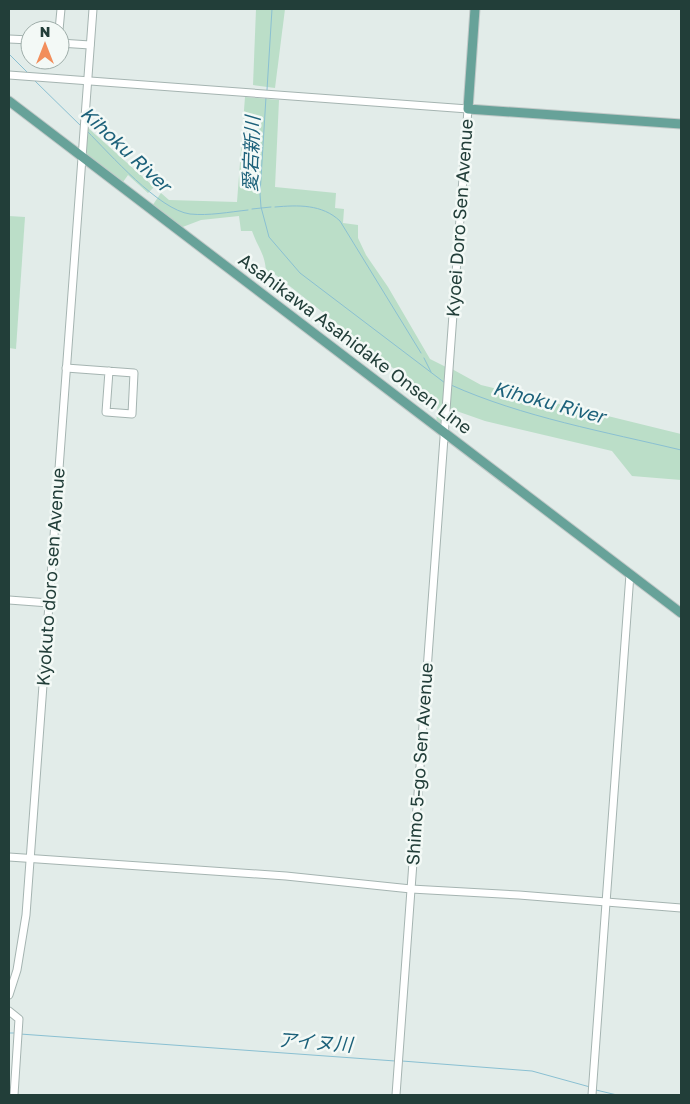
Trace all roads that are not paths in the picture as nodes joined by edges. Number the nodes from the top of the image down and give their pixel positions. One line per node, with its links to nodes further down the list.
1 (93, 9): 4 (street, Kyokuto doro sen Avenue)
2 (475, 9): 8 (main road)
3 (70, 44): 4 (street)
4 (90, 45): 6 (street, Kyokuto doro sen Avenue)
5 (9, 74): 6 (street)
6 (87, 80): 8 (street, Kyoei Doro Sen Avenue); 10 (street, Kyokuto doro sen Avenue)
7 (9, 101): 10 (main road, Asahikawa Asahidake Onsen Line)
8 (468, 109): 9 (main road); 13 (street, Kyoei Doro Sen Avenue)
9 (681, 124)
10 (82, 157): 11 (street, Kyokuto doro sen Avenue); 13 (main road, Asahikawa Asahidake Onsen Line)
11 (66, 368): 12 (street); 16 (street, Kyokuto doro sen Avenue)
12 (109, 371): 12 (street)
13 (444, 432): 14 (main road, Asahikawa Asahidake Onsen Line); 20 (street, Shimo 5-go Sen Avenue)
14 (630, 574): 17 (main road, Asahikawa Asahidake Onsen Line); 21 (street)
15 (9, 600): 16 (street)
16 (49, 603): 19 (street, Kyokuto doro sen Avenue)
17 (681, 613)
18 (9, 857): 19 (street)
19 (30, 859): 20 (street); 23 (street, Kyokuto doro sen Avenue)
20 (411, 889): 21 (street); 26 (street, Shimo 5-go Sen Avenue)
21 (606, 902): 22 (street); 27 (street)
22 (681, 908)
23 (9, 995)
24 (9, 1011): 25 (street)
25 (14, 1095)
26 (396, 1095)
27 (592, 1095)

